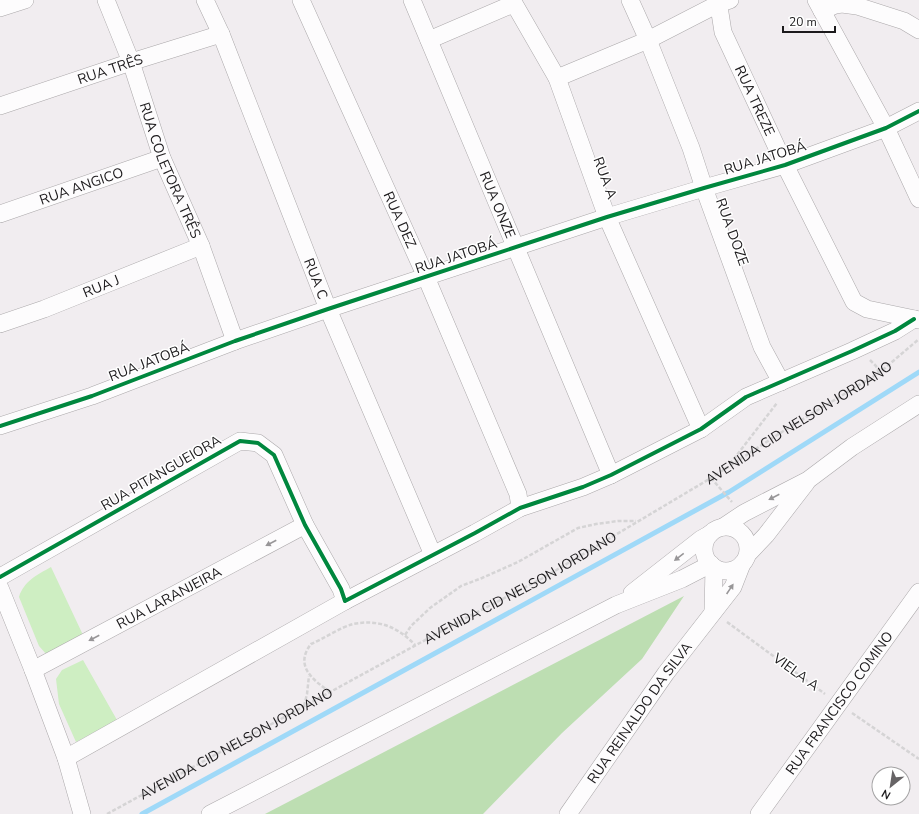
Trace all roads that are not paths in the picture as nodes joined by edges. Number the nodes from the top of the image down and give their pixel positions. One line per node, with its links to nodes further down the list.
1 (25, 0): 10 (street)
2 (106, 0): 15 (street, RUA COLETORA TRÊS)
3 (205, 0): 12 (street, RUA C)
4 (300, 0): 28 (street, RUA DEZ)
5 (412, 0): 13 (street, RUA ONZE)
6 (630, 0): 14 (street, RUA DOZE)
7 (722, 1): 14 (street, RUA TREZE); 21 (street, RUA TREZE)
8 (512, 2): 13 (street); 16 (street, RUA A)
9 (819, 6): 11 (street); 19 (street)
10 (0, 8)
11 (919, 30)
12 (221, 34): 15 (street, RUA TRÊS); 29 (street, RUA C)
13 (429, 40): 27 (street, RUA ONZE)
14 (648, 40): 16 (street, RUA TREZE); 22 (street, RUA DOZE)
15 (131, 62): 17 (street, RUA TRÊS); 20 (street, RUA COLETORA TRÊS)
16 (557, 78): 25 (street, RUA A)
17 (0, 106)
18 (919, 111): 19 (street, RUA JATOBÁ)
19 (886, 128): 21 (street, RUA JATOBÁ); 23 (street)
20 (162, 158): 24 (street, RUA ANGICO); 26 (street, RUA COLETORA TRÊS)
21 (785, 166): 22 (street, RUA JATOBÁ); 30 (street, RUA TREZE)
22 (704, 188): 25 (street, RUA JATOBÁ); 33 (street, RUA DOZE)
23 (919, 199)
24 (0, 214)
25 (607, 217): 27 (street, RUA JATOBÁ); 36 (street, RUA A)
26 (201, 246): 31 (street, RUA J); 32 (street, RUA COLETORA TRÊS)
27 (517, 247): 28 (street, RUA JATOBÁ); 37 (street, RUA ONZE)
28 (426, 277): 29 (street, RUA JATOBÁ); 39 (street, RUA DEZ)
29 (328, 309): 32 (street, RUA JATOBÁ); 42 (street, RUA C)
30 (916, 320): 33 (street)
31 (0, 324)
32 (235, 341): 35 (street, RUA JATOBÁ)
33 (778, 383): 36 (street)
34 (919, 404): 38 (street)
35 (0, 426)
36 (702, 429): 37 (street)
37 (612, 475): 39 (street)
38 (808, 480): 41 (street, one-way to 41); 43 (street)
39 (520, 508): 42 (street)
40 (305, 525): 45 (street, RUA PITANGUEIORA); 48 (street, RUA PITANGUEIORA); 51 (street, RUA LARANJEIRA, one-way to 51)
41 (716, 530): 43 (street); 44 (street); 49 (street, one-way to 49)
42 (433, 554): 48 (street)
43 (745, 559): 44 (street); 50 (street, RUA REINALDO DA SILVA, one-way to 43)
44 (712, 566): 49 (street); 50 (street)
45 (0, 577)
46 (0, 588): 51 (street)
47 (919, 592): 56 (street, RUA FRANCISCO COMINO)
48 (345, 601): 52 (street)
49 (616, 605): 54 (street)
50 (713, 612): 55 (street, RUA REINALDO DA SILVA)
51 (33, 670): 52 (street)
52 (66, 758): 53 (street)
53 (82, 814)
54 (210, 814)
55 (568, 814)
56 (759, 814)

